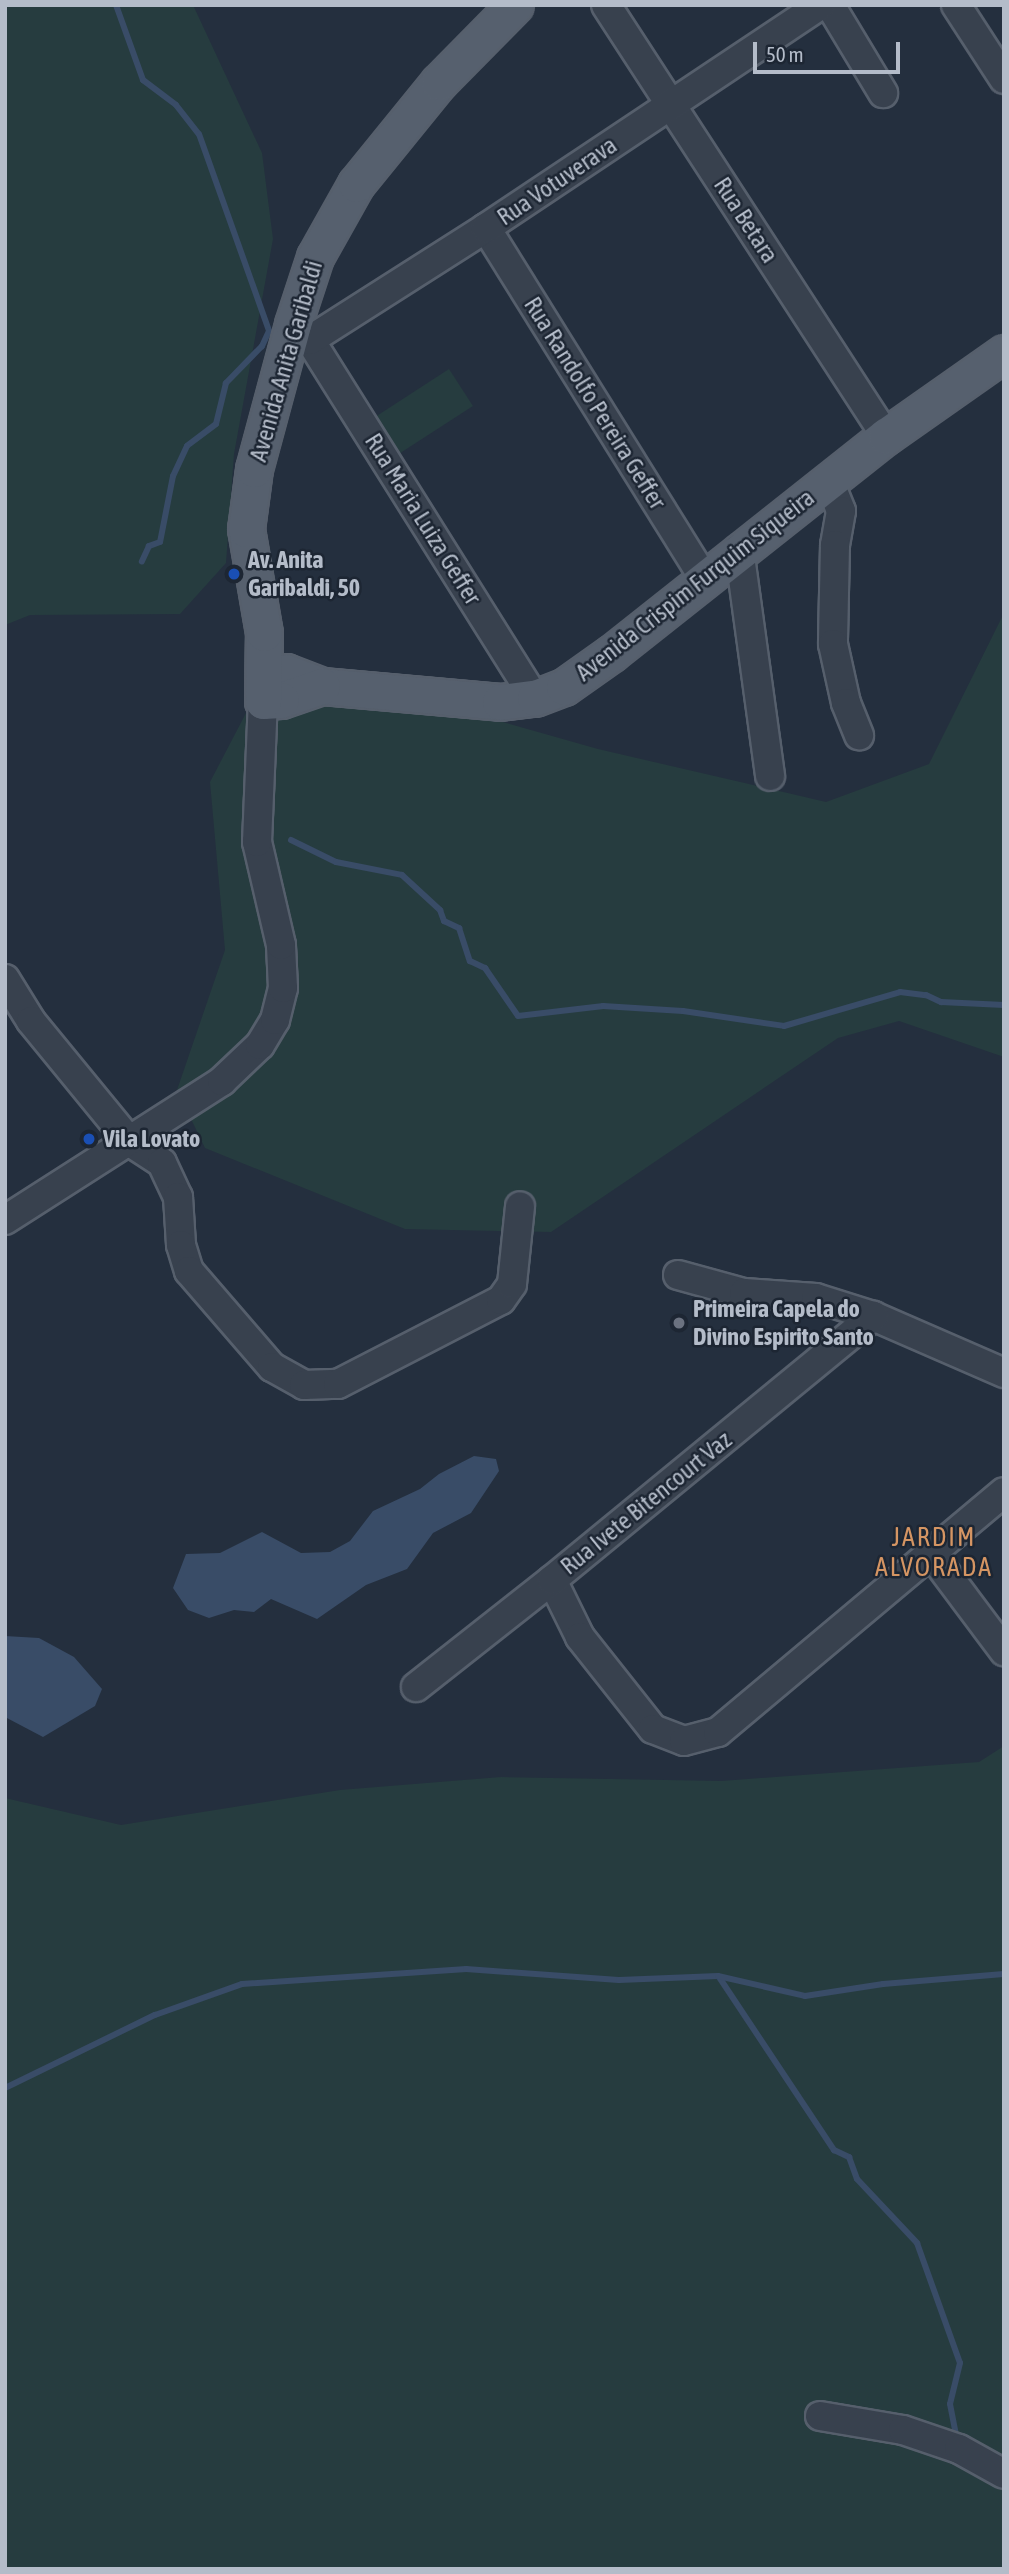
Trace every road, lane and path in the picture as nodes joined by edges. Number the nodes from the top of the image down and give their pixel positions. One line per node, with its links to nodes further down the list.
1 (515, 5): 10 (main road, Avenida Anita Garibaldi)
2 (606, 5): 8 (street, Rua Betara)
3 (821, 5): 8 (street, Rua Votuverava)
4 (830, 5): 7 (street)
5 (956, 5): 6 (street)
6 (1004, 79)
7 (883, 93)
8 (672, 104): 9 (street, Rua Votuverava); 12 (street, Rua Betara)
9 (486, 228): 10 (street, Rua Votuverava); 15 (street, Rua Randolfo Pereira Geffer)
10 (302, 332): 16 (main road, Avenida Anita Garibaldi); 17 (street, Rua Maria Luiza Geffer)
11 (1004, 353): 12 (main road, Avenida Crispim Furquim Siqueira)
12 (886, 436): 13 (main road, Avenida Crispim Furquim Siqueira)
13 (829, 481): 14 (main road, Avenida Crispim Furquim Siqueira); 18 (street)
14 (739, 550): 15 (main road, Avenida Crispim Furquim Siqueira); 19 (street)
15 (704, 578): 17 (main road, Avenida Crispim Furquim Siqueira)
16 (265, 687): 17 (main road, Avenida Crispim Furquim Siqueira); 21 (street)
17 (535, 698)
18 (859, 736)
19 (770, 776)
20 (5, 979): 21 (street)
21 (130, 1142): 22 (street); 23 (street)
22 (520, 1206)
23 (5, 1220)
24 (677, 1275): 25 (street)
25 (873, 1316): 26 (street); 29 (street, Rua Ivete Bitencourt Vaz)
26 (1004, 1373)
27 (1004, 1492): 28 (street)
28 (930, 1552): 29 (street); 30 (street)
29 (552, 1580): 31 (street, Rua Ivete Bitencourt Vaz)
30 (1004, 1651)
31 (416, 1687)
32 (820, 2416): 33 (street)
33 (1004, 2474)

